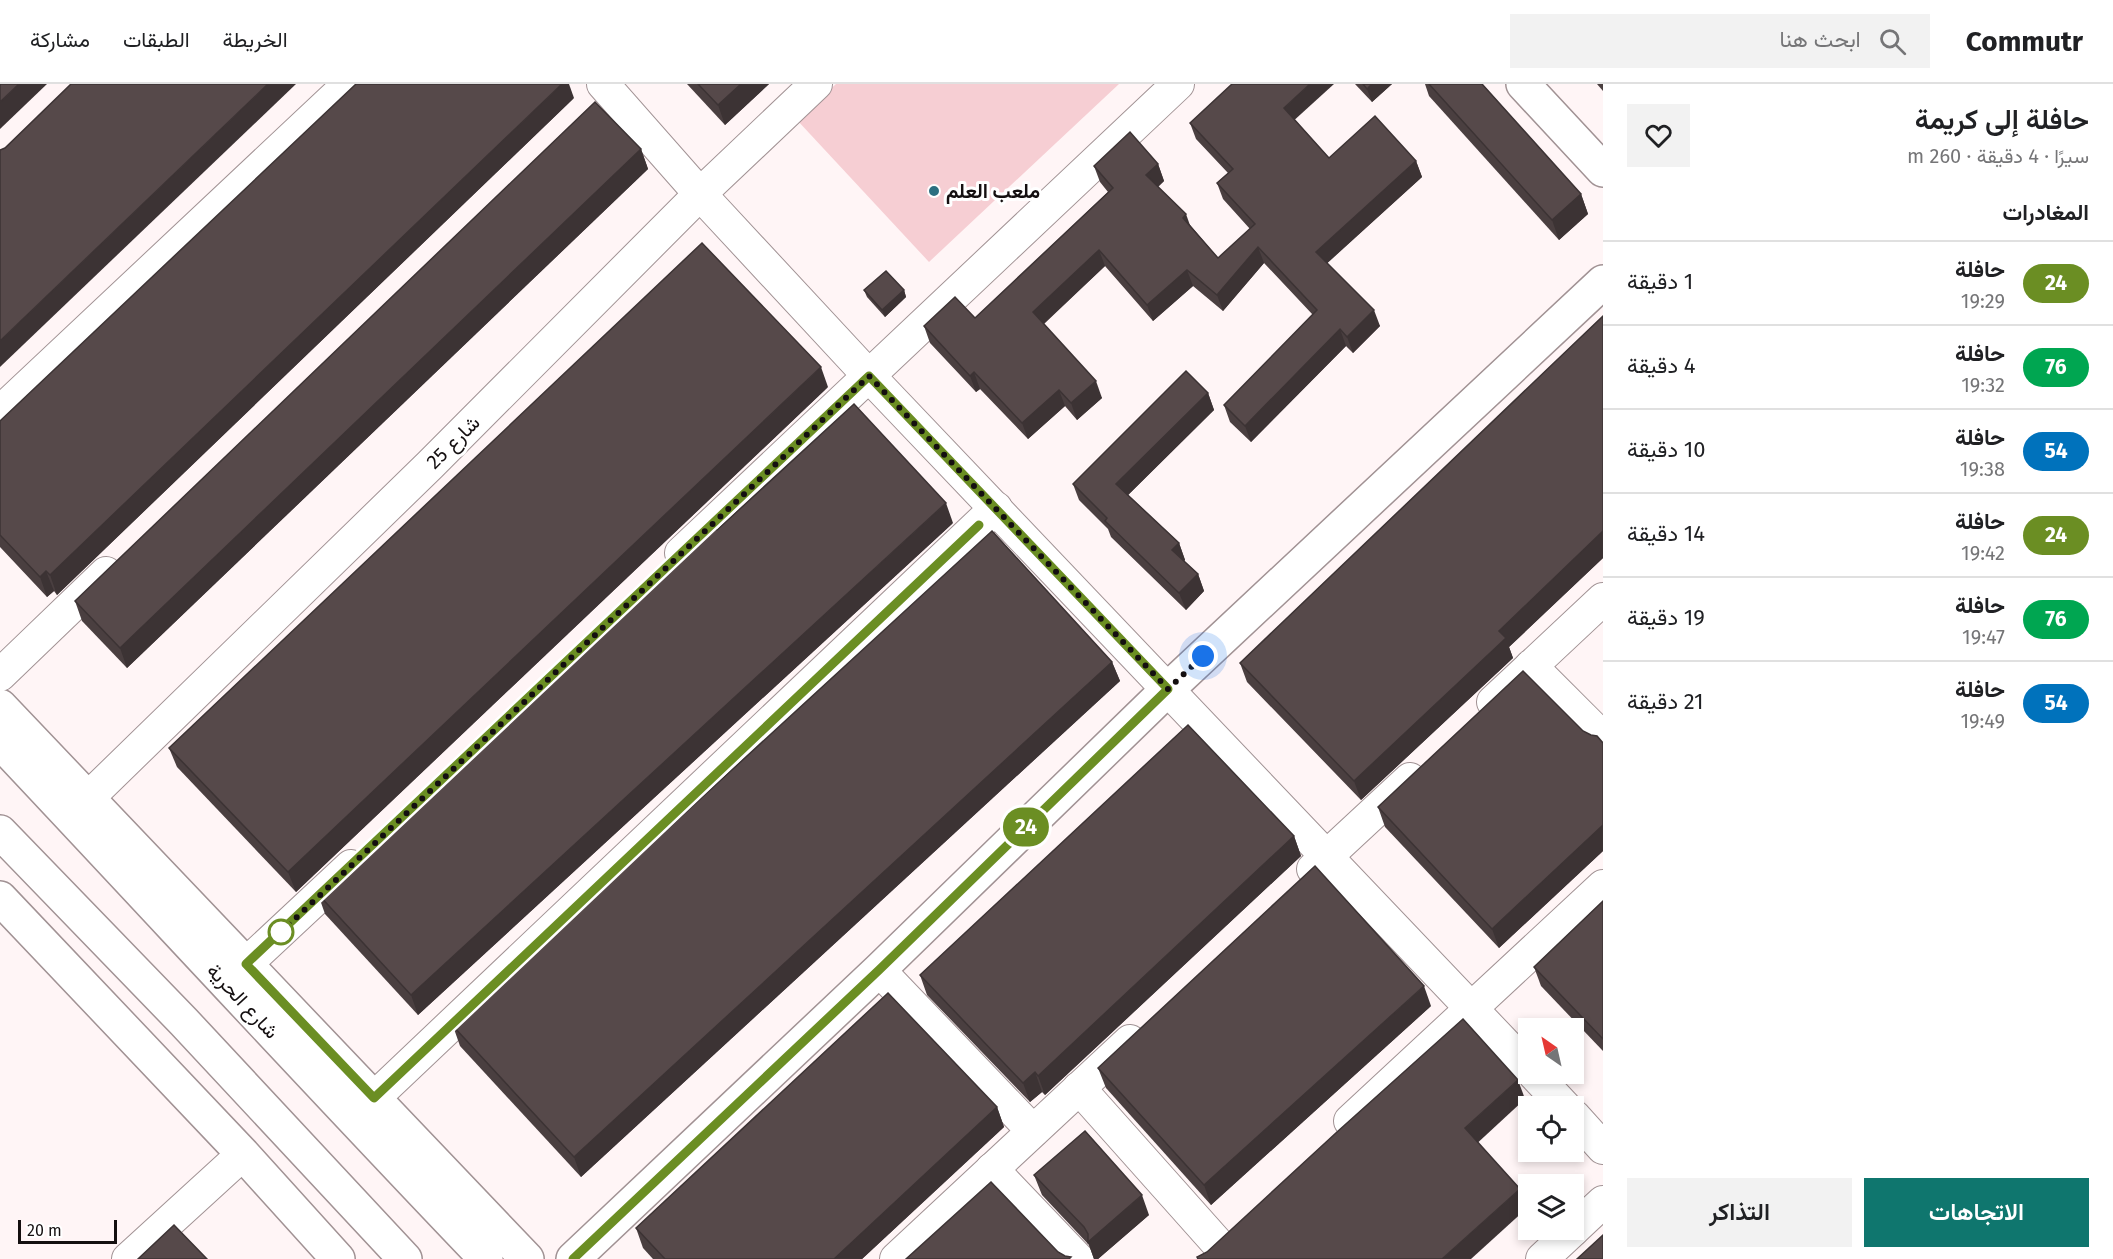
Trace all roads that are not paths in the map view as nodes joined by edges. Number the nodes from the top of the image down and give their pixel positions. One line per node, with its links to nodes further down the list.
1 (350, 84): 10 (street)
2 (816, 84): 7 (street, شارع 25)
3 (1178, 84): 9 (street)
4 (1523, 84): 6 (street)
5 (602, 94): 7 (street)
6 (1603, 170)
7 (700, 194): 9 (street); 23 (street, شارع 25)
8 (1603, 282): 17 (street)
9 (869, 376): 11 (street); 13 (street)
10 (0, 412)
11 (996, 508): 17 (street); 38 (street)
12 (129, 551): 16 (street)
13 (662, 572)
14 (1603, 599): 15 (street)
15 (1531, 666): 19 (street); 20 (street)
16 (0, 675)
17 (1168, 689): 26 (street); 31 (street)
18 (0, 705): 23 (street)
19 (1472, 721)
20 (1603, 738)
21 (0, 742): 52 (street, شارع الحرية)
22 (1429, 761): 26 (street)
23 (88, 798): 30 (street)
24 (0, 832): 51 (street)
25 (368, 850): 30 (street)
26 (1327, 856): 28 (street); 32 (street)
27 (1603, 886): 32 (street)
28 (1293, 888)
29 (0, 898): 43 (street)
30 (246, 964): 38 (street)
31 (879, 970): 40 (street); 54 (street)
32 (1472, 1008): 34 (street); 41 (street)
33 (1147, 1024): 36 (street)
34 (1518, 1057)
35 (1543, 1084): 37 (street)
36 (1079, 1088): 40 (street); 48 (street)
37 (1555, 1096)
38 (374, 1098): 53 (street)
39 (1584, 1127): 42 (street)
40 (1033, 1131): 44 (street)
41 (1332, 1138)
42 (1603, 1148)
43 (243, 1154): 49 (street); 50 (street)
44 (992, 1169): 55 (street); 56 (street)
45 (1603, 1202): 46 (street)
46 (1584, 1220)
47 (1562, 1240): 57 (street)
48 (1218, 1244)
49 (128, 1259)
50 (338, 1259)
51 (405, 1259)
52 (486, 1259)
53 (527, 1259)
54 (573, 1259)
55 (896, 1259)
56 (1078, 1259)
57 (1542, 1259)

